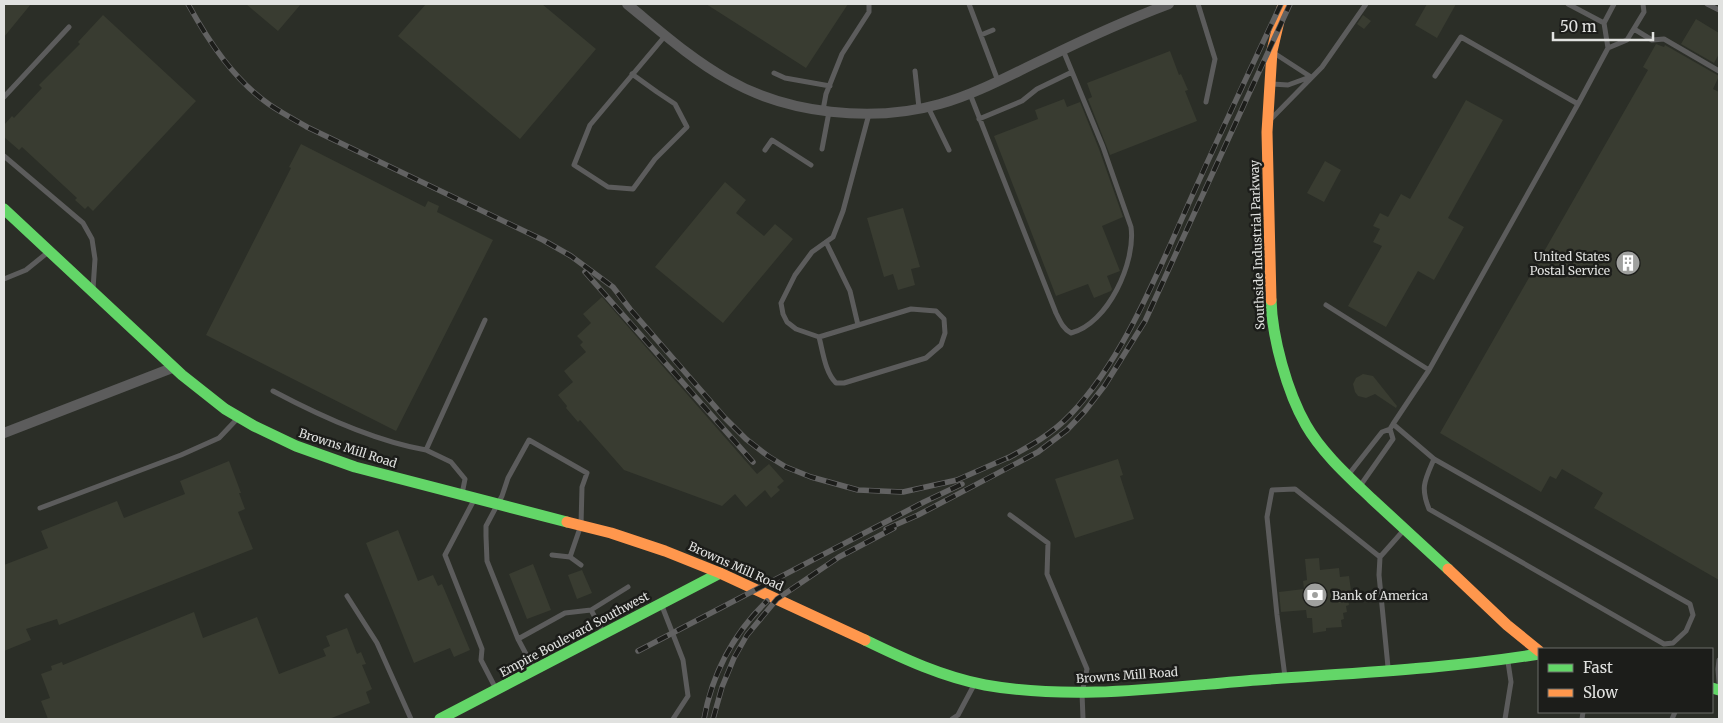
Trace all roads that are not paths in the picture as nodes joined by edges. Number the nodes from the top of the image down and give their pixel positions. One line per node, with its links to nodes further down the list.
1 (628, 4): 18 (street)
2 (868, 4): 31 (lane)
3 (969, 4): 17 (lane)
4 (1169, 4): 20 (street)
5 (1198, 4): 34 (lane)
6 (1284, 4): 21 (street, Southside Industrial Parkway)
7 (1366, 4): 28 (lane)
8 (1568, 4): 13 (lane)
9 (1614, 4): 13 (lane)
10 (1643, 4): 16 (lane)
11 (1707, 4): 12 (lane)
12 (1719, 10)
13 (1604, 22): 19 (lane)
14 (69, 27): 33 (lane)
15 (993, 30): 17 (lane)
16 (1634, 30): 19 (lane); 23 (lane)
17 (981, 35): 29 (lane)
18 (665, 36): 26 (lane); 37 (street)
19 (1608, 48): 35 (lane)
20 (1062, 50): 24 (lane); 29 (street)
21 (1272, 51): 28 (lane); 30 (street, Southside Industrial Parkway)
22 (915, 71): 36 (lane)
23 (1719, 71)
24 (1072, 72): 39 (lane); 39 (lane)
25 (774, 73): 31 (lane)
26 (632, 74): 26 (lane)
27 (1435, 76): 35 (lane)
28 (1311, 77): 30 (lane); 40 (lane)
29 (998, 81): 32 (street)
30 (1270, 84): 40 (street, Southside Industrial Parkway)
31 (830, 86): 37 (lane)
32 (970, 94): 36 (street); 39 (lane)
33 (4, 97)
34 (1206, 102)
35 (1578, 104): 56 (lane)
36 (924, 107): 38 (street); 43 (lane)
37 (826, 111): 38 (street); 41 (lane)
38 (869, 114): 47 (lane)
39 (980, 119)
40 (1267, 123): 63 (street, Southside Industrial Parkway)
41 (822, 149)
42 (765, 150): 45 (lane)
43 (949, 150)
44 (4, 156): 50 (lane)
45 (811, 165)
46 (4, 209): 48 (street, Browns Mill Road)
47 (826, 242): 53 (lane); 54 (lane)
48 (50, 251): 49 (lane); 50 (street, Browns Mill Road)
49 (4, 279)
50 (92, 292): 55 (street, Browns Mill Road)
51 (1326, 304): 56 (lane)
52 (484, 320): 61 (lane)
53 (858, 325): 54 (lane); 54 (lane)
54 (820, 336)
55 (172, 368): 58 (street, Browns Mill Road); 60 (street)
56 (1429, 370): 59 (lane)
57 (273, 391): 61 (lane)
58 (238, 417): 65 (street, Browns Mill Road); 68 (lane)
59 (1391, 427): 62 (lane); 63 (lane); 64 (lane)
60 (4, 433)
61 (426, 450): 65 (lane)
62 (1434, 459): 62 (lane)
63 (1348, 476): 64 (street, Southside Industrial Parkway)
64 (1359, 487): 71 (street, Southside Industrial Parkway)
65 (462, 494): 66 (street, Browns Mill Road)
66 (475, 498): 67 (street, Browns Mill Road); 92 (lane)
67 (497, 504): 70 (street, Browns Mill Road); 70 (lane); 82 (lane)
68 (40, 508)
69 (1010, 515): 93 (lane)
70 (581, 525): 73 (lane); 76 (street, Browns Mill Road)
71 (1405, 530): 74 (lane); 83 (street, Southside Industrial Parkway)
72 (552, 555): 73 (lane)
73 (570, 557): 75 (lane)
74 (1380, 558): 88 (lane); 89 (lane)
75 (581, 565)
76 (720, 573): 79 (street, Empire Boulevard Southwest); 90 (street, Browns Mill Road)
77 (628, 587): 80 (lane)
78 (347, 596): 94 (lane)
79 (661, 604): 81 (street, Empire Boulevard Southwest); 96 (lane)
80 (591, 610): 81 (lane); 82 (lane)
81 (603, 634): 87 (street, Empire Boulevard Southwest)
82 (518, 639): 87 (lane)
83 (1538, 651)
84 (1538, 652): 85 (street, Browns Mill Road)
85 (1508, 658): 88 (street, Browns Mill Road); 99 (lane)
86 (1719, 660): 91 (lane)
87 (535, 670): 92 (street, Empire Boulevard Southwest)
88 (1388, 670): 89 (street, Browns Mill Road)
89 (1285, 677): 93 (street, Browns Mill Road)
90 (975, 682): 93 (street, Browns Mill Road); 97 (lane)
91 (1719, 682)
92 (496, 690): 95 (street, Empire Boulevard Southwest)
93 (1082, 692): 98 (lane)
94 (411, 719)
95 (440, 719)
96 (673, 719)
97 (952, 719)
98 (1083, 719)
99 (1505, 719)

